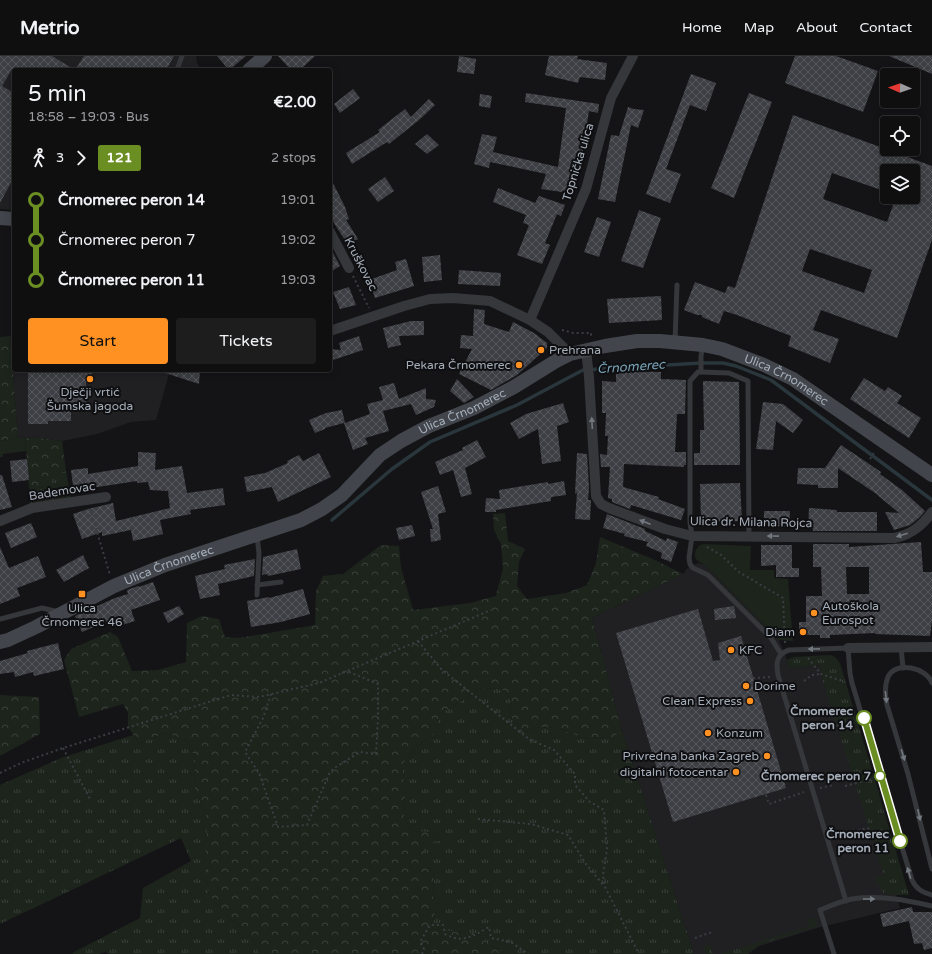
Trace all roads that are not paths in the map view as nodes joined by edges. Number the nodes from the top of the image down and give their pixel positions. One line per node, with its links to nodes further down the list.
1 (182, 56): 4 (lane)
2 (265, 56): 5 (street)
3 (631, 57): 11 (street, Topnička ulica)
4 (178, 68)
5 (251, 68)
6 (0, 218): 7 (street)
7 (12, 219)
8 (332, 236): 9 (street, Kruškovac)
9 (349, 268)
10 (677, 285): 13 (lane)
11 (530, 320): 12 (street); 16 (street)
12 (332, 330)
13 (675, 342): 14 (street, Ulica Črnomerec); 15 (street, Ulica Črnomerec)
14 (589, 346): 16 (street, Ulica Črnomerec); 23 (street, Ulica dr. Milana Rojca, one-way to 14)
15 (702, 351): 17 (lane); 18 (street, Ulica Črnomerec)
16 (570, 354): 22 (street, Ulica Črnomerec)
17 (701, 370): 23 (lane); 24 (lane)
18 (932, 475)
19 (106, 497): 21 (street, Bademovac)
20 (932, 512): 24 (street, Ulica dr. Milana Rojca, one-way to 24)
21 (0, 521)
22 (257, 535): 26 (lane); 28 (street, Ulica Črnomerec)
23 (692, 536): 24 (street, Ulica dr. Milana Rojca); 34 (lane)
24 (749, 536)
25 (281, 582): 26 (lane)
26 (257, 585): 27 (lane)
27 (257, 595)
28 (62, 613): 29 (lane); 30 (street, Ulica Črnomerec)
29 (0, 620)
30 (0, 642)
31 (901, 647): 32 (street); 33 (street); 35 (lane)
32 (932, 647)
33 (848, 648): 34 (lane, one-way to 34); 38 (lane, one-way to 33)
34 (781, 654): 39 (lane)
35 (903, 668): 36 (lane); 37 (lane, one-way to 37)
36 (932, 683)
37 (932, 869)
38 (932, 895)
39 (846, 901): 40 (lane, one-way to 40); 41 (lane)
40 (932, 906)
41 (834, 954)

